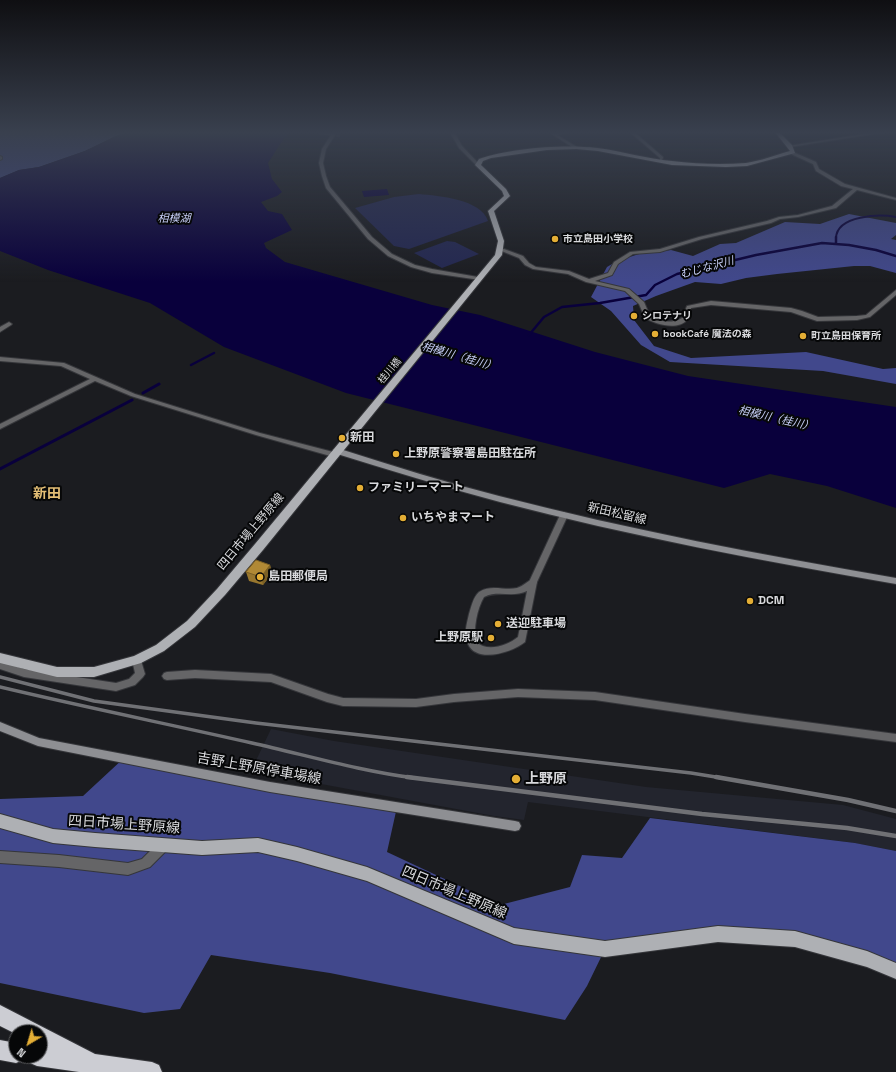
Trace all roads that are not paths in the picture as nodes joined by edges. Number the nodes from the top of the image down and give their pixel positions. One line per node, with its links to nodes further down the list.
1 (326, 182): 7 (street)
2 (495, 182): 6 (main road)
3 (838, 182): 4 (street)
4 (856, 189): 5 (street); 8 (street)
5 (896, 199)
6 (502, 250): 7 (main road); 8 (street)
7 (478, 279): 15 (main road, 桂川橋)
8 (588, 281): 9 (street)
9 (896, 292)
10 (5, 325): 11 (street)
11 (0, 330)
12 (0, 360): 13 (street)
13 (96, 378): 14 (street); 16 (street)
14 (0, 427)
15 (356, 428): 16 (main road, 四日市場上野原線)
16 (336, 453): 17 (main road, 新田松留線); 20 (main road, 四日市場上野原線)
17 (564, 515): 18 (main road, 新田松留線); 19 (street)
18 (896, 581)
19 (532, 582): 19 (street)
20 (137, 660): 21 (main road, 四日市場上野原線); 21 (street)
21 (0, 661)
22 (167, 676): 24 (street)
23 (0, 726): 26 (main road, 吉野上野原停車場線)
24 (896, 738)
25 (0, 821): 27 (main road, 四日市場上野原線)
26 (516, 826)
27 (165, 844): 28 (street); 29 (main road, 四日市場上野原線)
28 (0, 857)
29 (896, 971)
30 (0, 1015): 31 (highway)
31 (17, 1024)
32 (48, 1040): 34 (highway)
33 (48, 1058): 34 (highway)
34 (96, 1065): 35 (highway)
35 (152, 1072)

